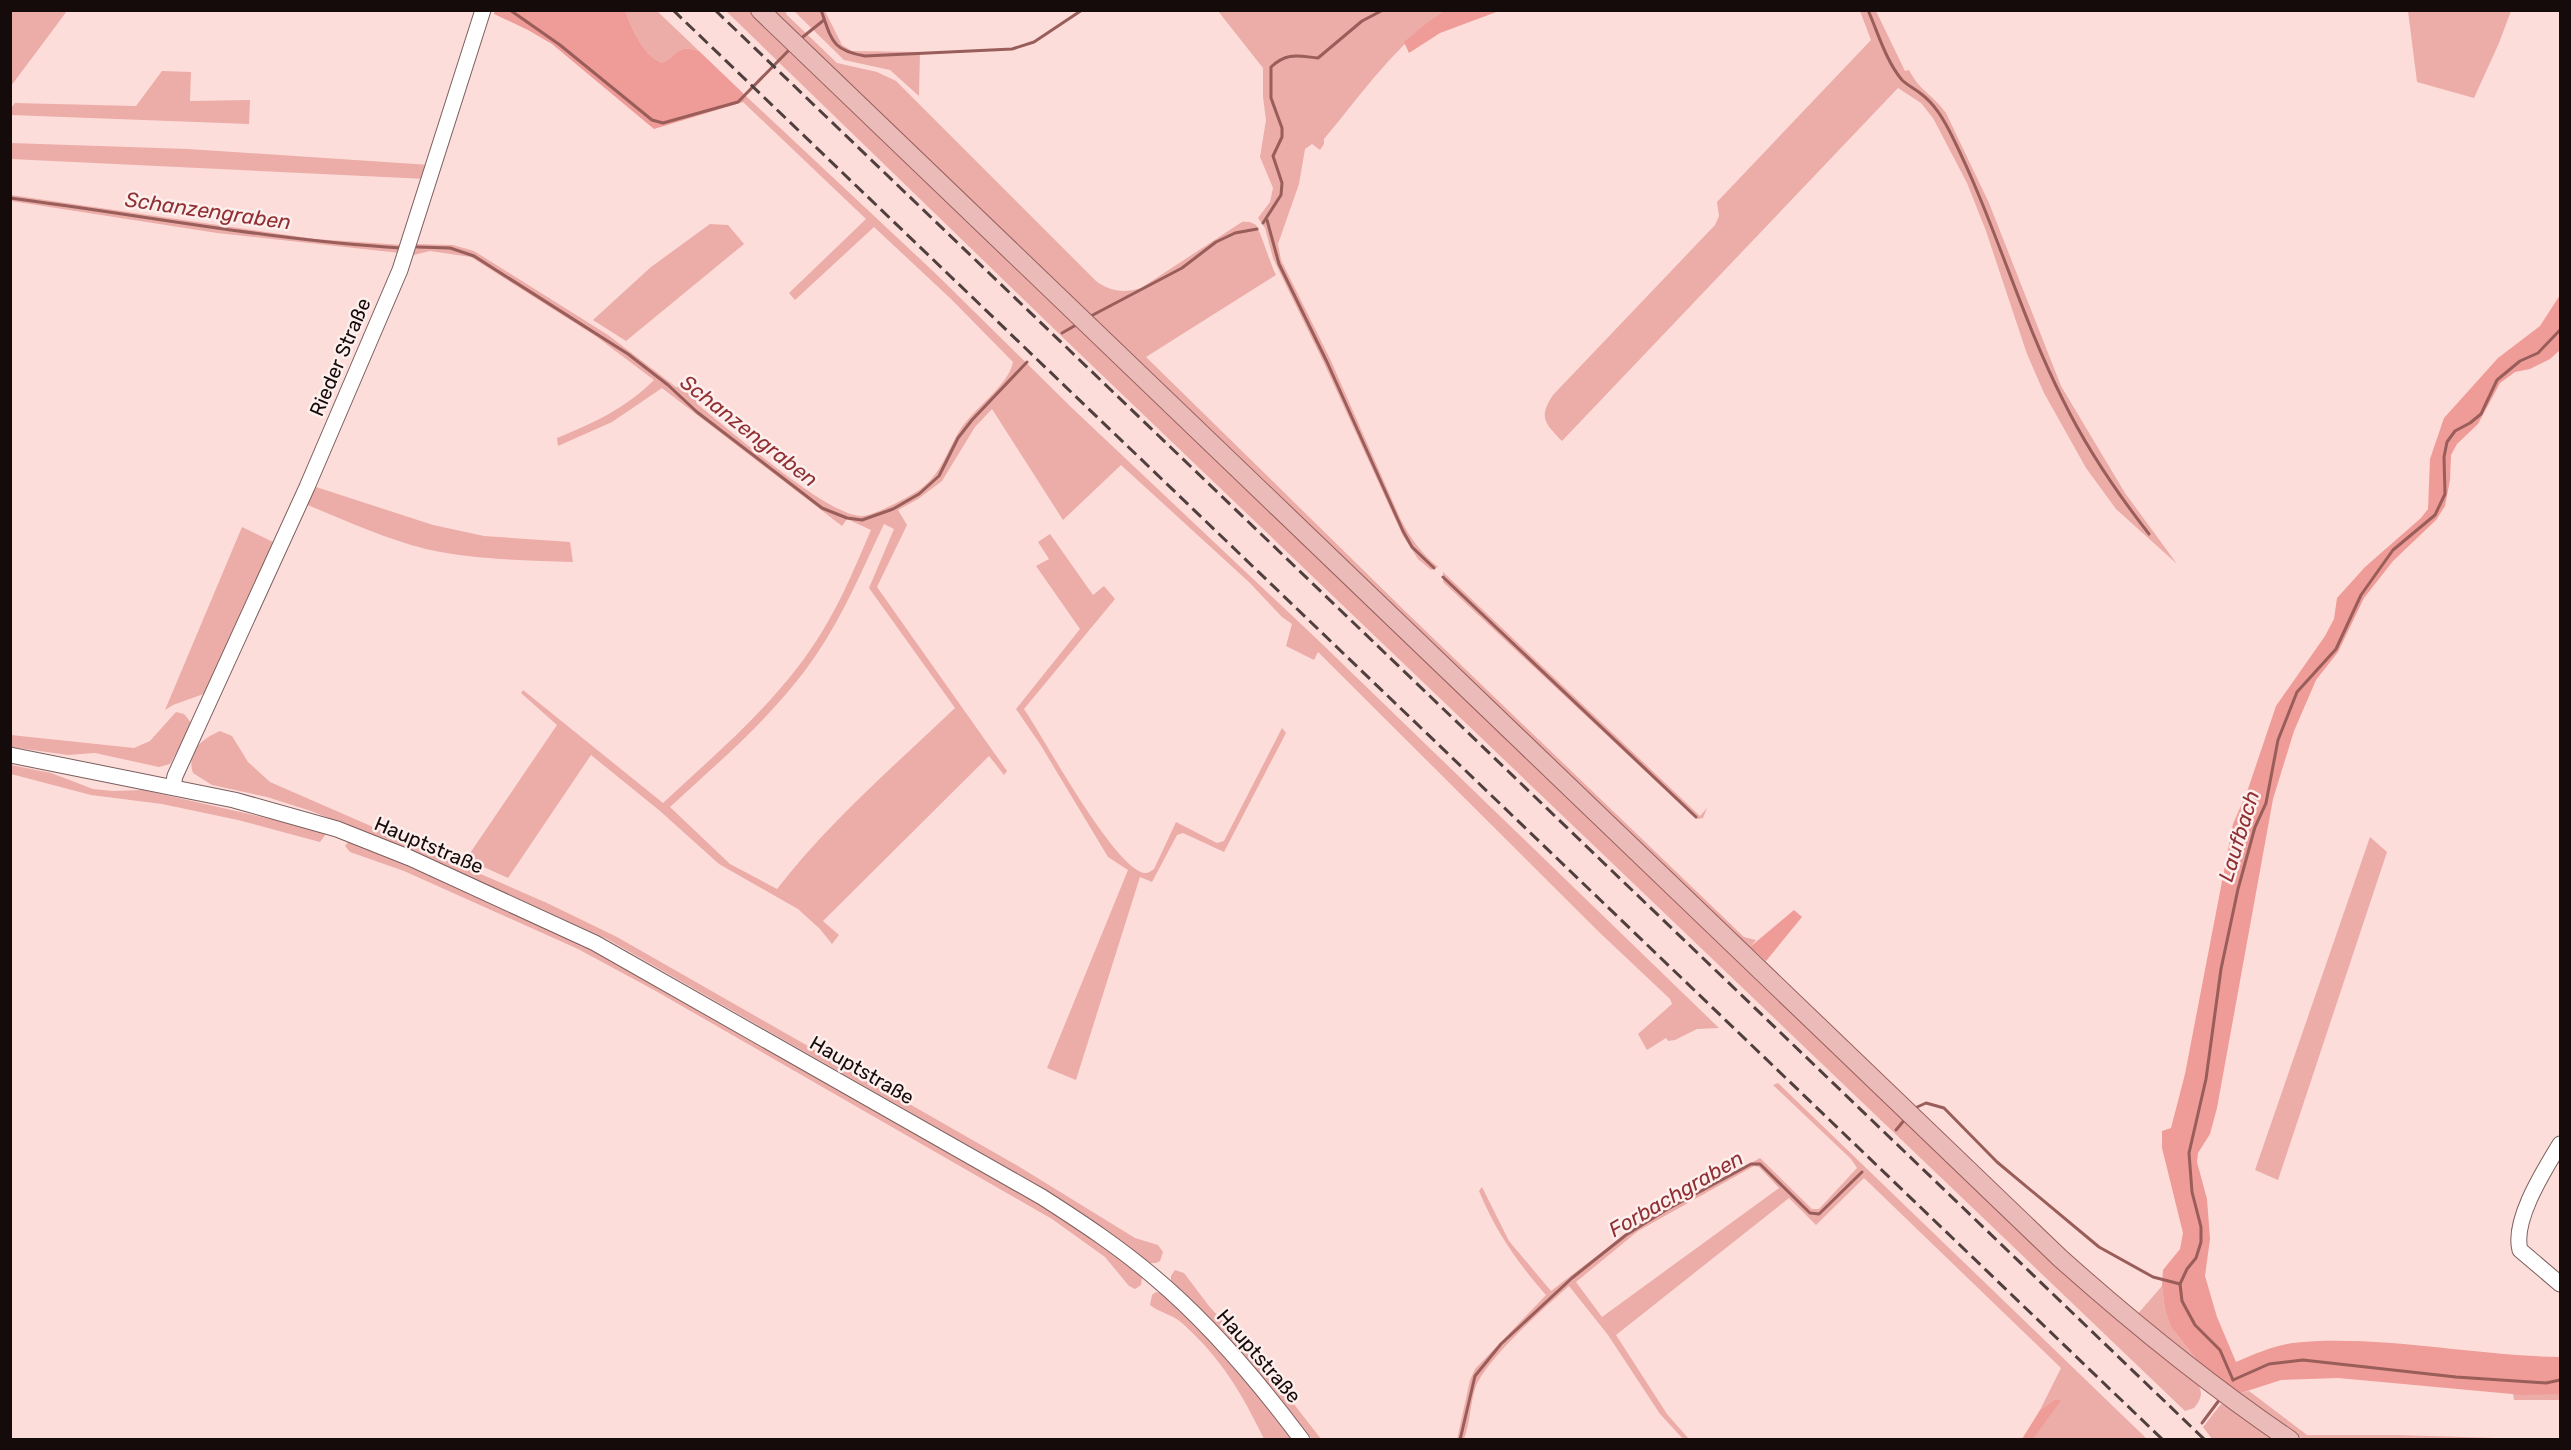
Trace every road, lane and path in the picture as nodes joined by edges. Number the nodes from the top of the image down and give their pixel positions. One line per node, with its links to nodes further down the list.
1 (483, 10): 4 (street, Rieder Straße)
2 (760, 10): 8 (main road)
3 (10, 755): 4 (street, Hauptstraße)
4 (173, 786): 7 (street, Hauptstraße)
5 (2560, 1144): 6 (street)
6 (2560, 1284)
7 (1302, 1440)
8 (2290, 1440)

